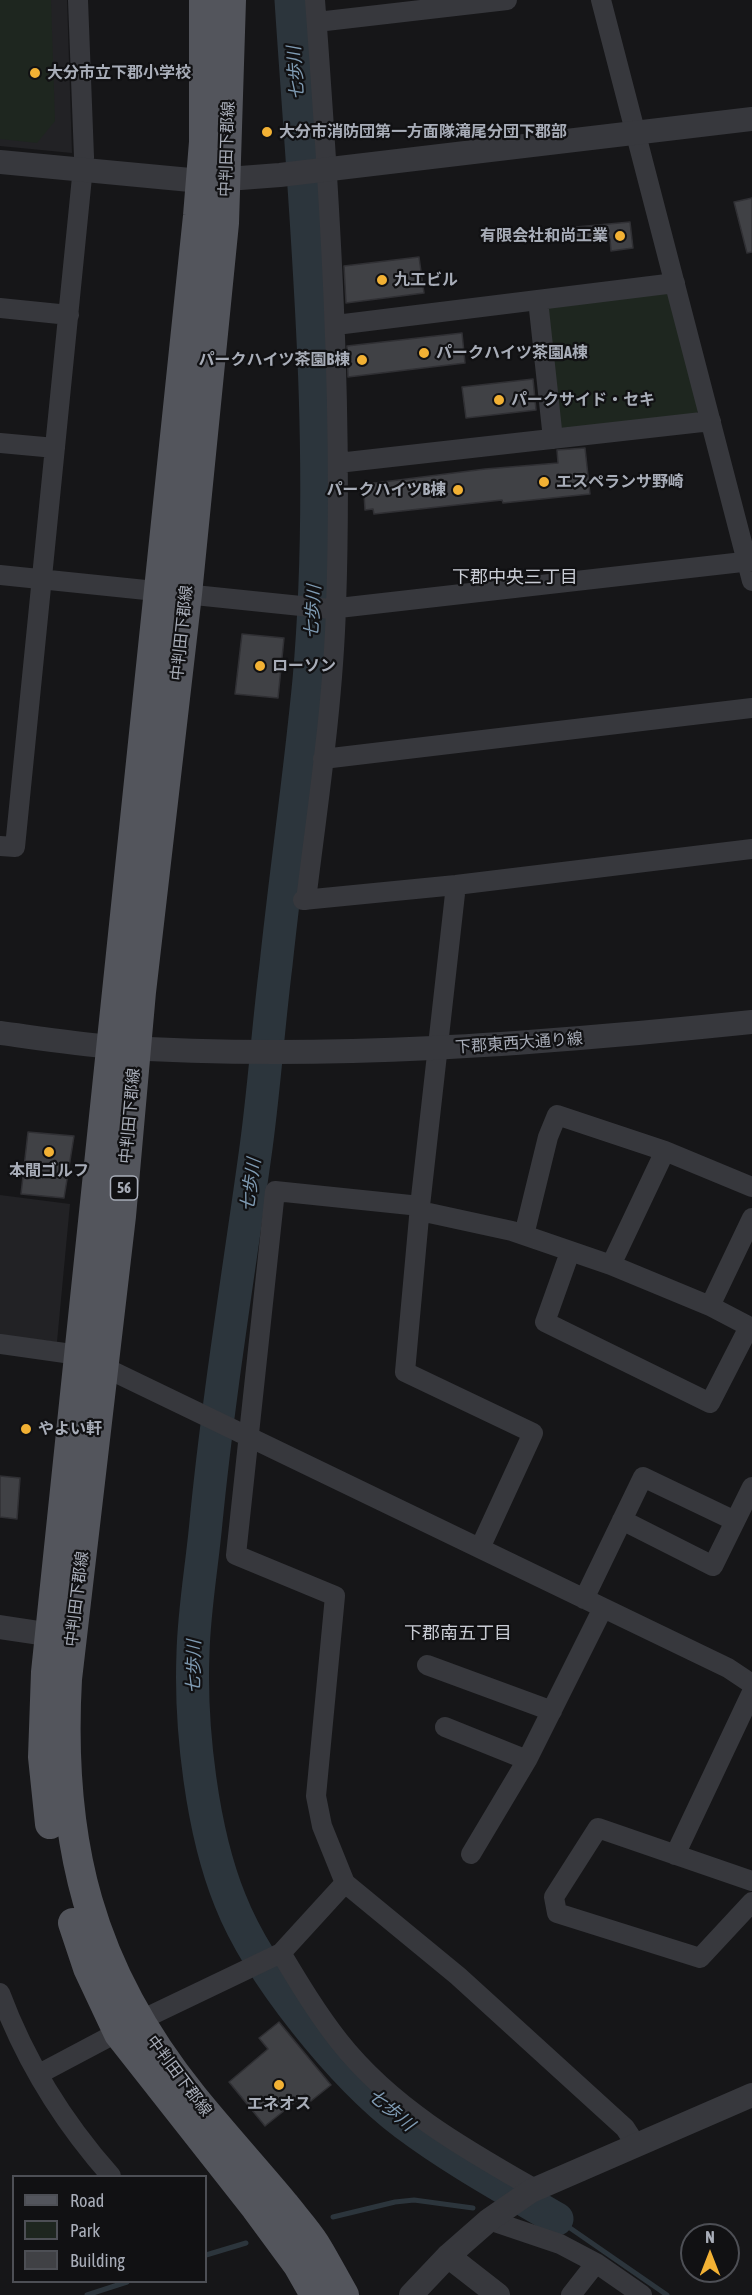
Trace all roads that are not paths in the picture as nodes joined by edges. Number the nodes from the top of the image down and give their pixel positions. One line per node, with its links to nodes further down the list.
1 (78, 0): 12 (street)
2 (204, 0): 13 (main road, 中判田下郡線 / 56)
3 (231, 0): 13 (main road, 中判田下郡線 / 56)
4 (315, 0): 7 (street)
5 (507, 0): 7 (street)
6 (602, 0): 9 (street)
7 (317, 22): 11 (street)
8 (752, 119): 9 (street)
9 (636, 133): 11 (street); 14 (street)
10 (0, 162): 12 (street)
11 (326, 169): 13 (street); 18 (street)
12 (83, 170): 13 (street); 17 (street)
13 (214, 181): 28 (main road, 中判田下郡線 / 56)
14 (675, 283): 15 (street); 19 (street)
15 (538, 300): 18 (street); 20 (street)
16 (0, 308): 17 (street)
17 (69, 315): 22 (street)
18 (336, 324): 23 (street)
19 (711, 421): 20 (street); 24 (street)
20 (553, 439): 23 (street)
21 (0, 443): 22 (street)
22 (56, 448): 26 (street)
23 (338, 463): 29 (street)
24 (749, 561): 27 (street); 29 (street)
25 (0, 575): 26 (street)
26 (42, 579): 28 (street); 32 (street)
27 (752, 581)
28 (173, 592): 29 (street); 37 (main road, 中判田下郡線 / 56)
29 (333, 609): 31 (street)
30 (752, 708): 31 (street)
31 (323, 759): 34 (street)
32 (0, 846)
33 (752, 849): 34 (street)
34 (456, 885): 38 (street)
35 (752, 1022): 38 (street, 下郡東西大通り線)
36 (0, 1033): 37 (street)
37 (124, 1047): 38 (street, 下郡東西大通り線); 49 (main road, 中判田下郡線 / 56)
38 (439, 1048): 41 (street)
39 (665, 1151): 40 (street); 43 (street); 45 (street)
40 (752, 1187)
41 (420, 1208): 43 (street); 50 (street); 54 (street)
42 (752, 1218): 46 (street)
43 (524, 1235): 44 (street)
44 (570, 1252): 45 (street); 47 (street)
45 (611, 1264): 46 (street)
46 (710, 1306): 47 (street)
47 (751, 1327)
48 (0, 1344): 49 (street)
49 (91, 1361): 50 (street); 58 (main road, 中判田下郡線 / 56)
50 (244, 1434): 54 (street); 68 (street)
51 (752, 1487): 53 (street)
52 (622, 1520): 53 (street); 53 (street); 55 (street)
53 (735, 1521)
54 (480, 1548): 55 (street)
55 (584, 1599): 56 (street)
56 (603, 1608): 60 (street); 62 (street)
57 (0, 1627): 58 (street)
58 (61, 1636): 72 (main road, 中判田下郡線 / 56)
59 (427, 1665): 62 (street)
60 (752, 1684)
61 (752, 1692): 66 (street)
62 (552, 1711): 64 (street)
63 (445, 1726): 64 (street)
64 (527, 1760): 65 (street)
65 (471, 1854)
66 (675, 1854): 67 (street); 69 (street)
67 (752, 1881)
68 (345, 1884): 70 (street); 75 (street)
69 (752, 1902)
70 (278, 1955): 72 (street); 77 (street)
71 (0, 1993): 73 (street)
72 (129, 2028): 73 (street); 81 (main road, 中判田下郡線 / 56); 82 (main road, 中判田下郡線 / 56)
73 (39, 2074): 76 (street)
74 (752, 2095): 75 (street)
75 (636, 2145): 77 (street)
76 (110, 2175)
77 (533, 2190): 78 (street)
78 (489, 2220): 79 (street); 80 (street)
79 (448, 2256): 83 (street); 84 (street)
80 (596, 2263): 85 (street); 86 (street)
81 (315, 2295)
82 (344, 2295)
83 (411, 2295)
84 (498, 2295)
85 (571, 2295)
86 (642, 2295)

